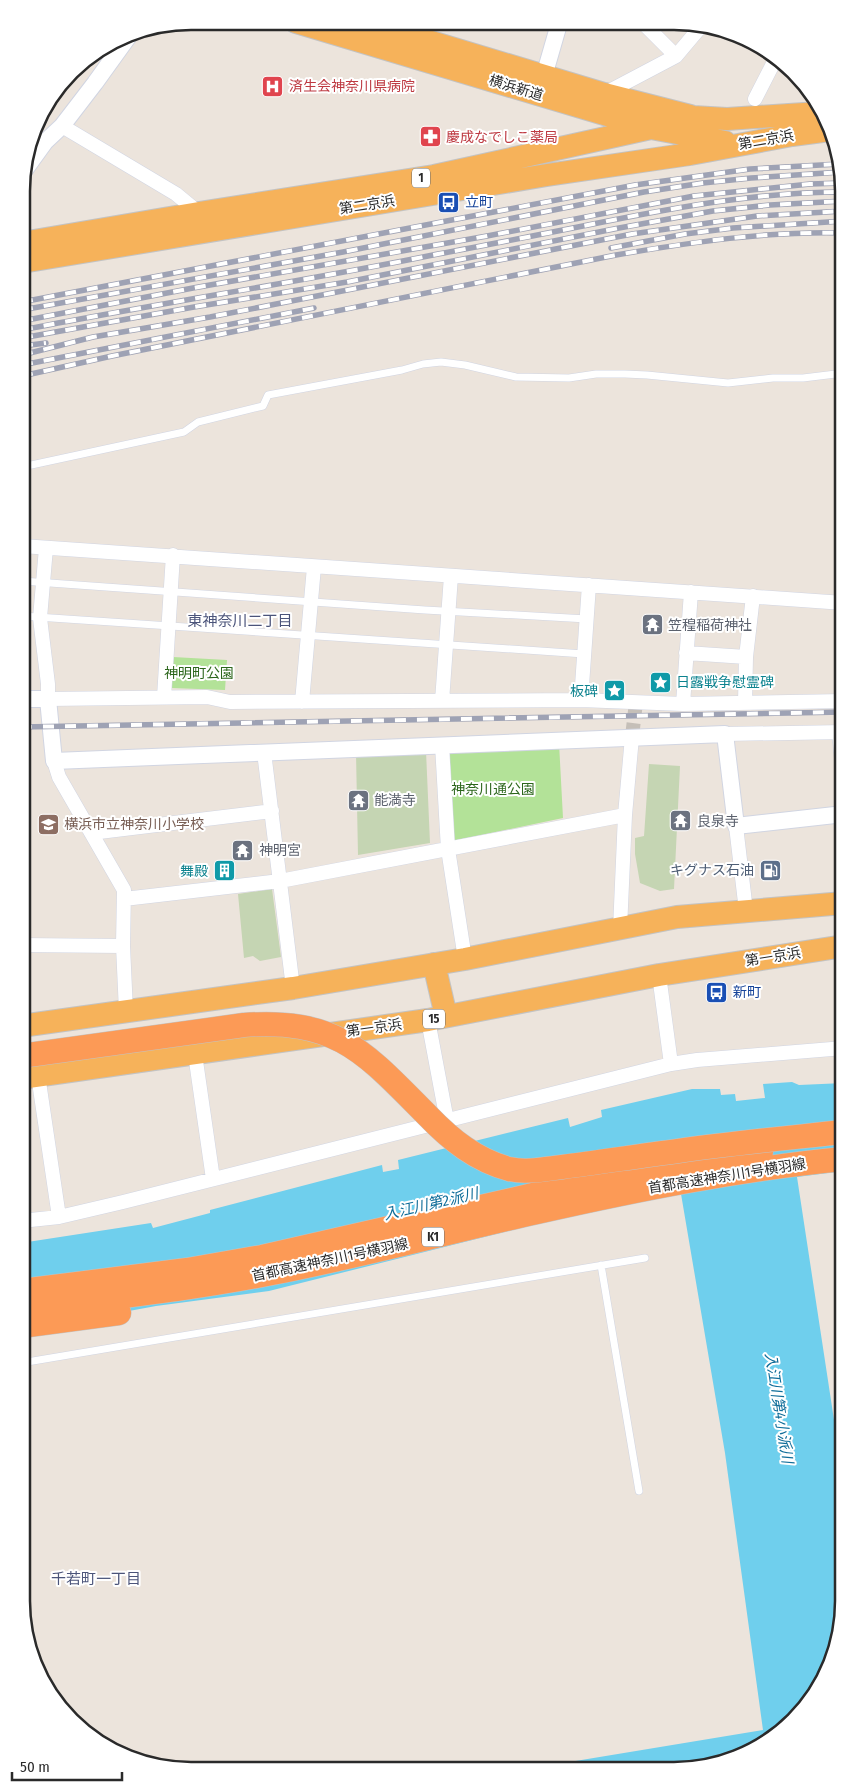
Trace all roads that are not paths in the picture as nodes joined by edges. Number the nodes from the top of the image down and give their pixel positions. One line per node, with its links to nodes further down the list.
1 (323, 30): 15 (highway, 横浜新道 / 1)
2 (392, 30): 9 (highway, 横浜新道 / 1)
3 (557, 30): 9 (street)
4 (650, 30): 7 (street)
5 (696, 32): 7 (street)
6 (121, 46): 14 (street)
7 (676, 56): 10 (street)
8 (773, 64): 11 (street)
9 (544, 76): 10 (highway, 横浜新道 / 1)
10 (604, 94): 13 (highway, 横浜新道 / 1)
11 (755, 99)
12 (814, 113): 13 (highway, 第二京浜 / 1)
13 (693, 117): 15 (highway, 第二京浜 / 1)
14 (62, 126): 18 (street); 19 (street)
15 (651, 128): 17 (highway, 横浜新道 / 1); 19 (highway, 第二京浜 / 1)
16 (823, 131): 17 (highway, 第二京浜 / 1)
17 (738, 145): 21 (highway, 第二京浜 / 1)
18 (33, 157)
19 (199, 213): 20 (highway, 第二京浜 / 1)
20 (30, 242)
21 (30, 261)
22 (835, 375): 23 (lane)
23 (30, 464)
24 (30, 547): 25 (street)
25 (46, 548): 26 (street); 30 (street)
26 (173, 555): 27 (street); 32 (street)
27 (314, 567): 28 (street); 36 (street)
28 (451, 576): 31 (street); 37 (street)
29 (30, 581): 30 (lane)
30 (43, 582): 32 (lane); 39 (street)
31 (589, 585): 33 (street); 40 (street)
32 (170, 592): 36 (lane); 41 (street)
33 (691, 592): 34 (street); 44 (street)
34 (754, 596): 35 (street); 46 (street)
35 (835, 601)
36 (311, 602): 37 (lane); 42 (street)
37 (448, 611): 40 (lane); 43 (street)
38 (30, 617): 39 (lane)
39 (40, 618): 41 (lane); 49 (street)
40 (587, 619): 45 (street)
41 (168, 626): 42 (lane); 47 (street)
42 (308, 635): 43 (lane); 53 (street)
43 (446, 644): 45 (lane); 51 (street)
44 (686, 653): 46 (street); 55 (street)
45 (584, 654): 50 (street)
46 (746, 657): 54 (street)
47 (164, 697): 49 (street); 53 (street)
48 (30, 699): 49 (street)
49 (48, 699): 61 (street)
50 (581, 700): 51 (street); 55 (street)
51 (442, 701): 53 (street)
52 (835, 701): 54 (street)
53 (302, 702)
54 (744, 703): 55 (street)
55 (683, 704)
56 (835, 732): 57 (street)
57 (725, 734): 58 (street); 65 (street)
58 (632, 737): 59 (street); 63 (street)
59 (442, 745): 60 (street); 67 (street)
60 (264, 752): 61 (street); 62 (street)
61 (54, 761): 66 (street)
62 (272, 811): 66 (street); 68 (street)
63 (625, 815): 67 (street); 72 (street)
64 (835, 815): 65 (street)
65 (736, 826): 71 (street)
66 (91, 833): 69 (street)
67 (448, 849): 68 (street); 76 (street)
68 (280, 881): 69 (street); 79 (street)
69 (124, 899): 74 (street)
70 (835, 903): 71 (highway)
71 (746, 911): 72 (highway)
72 (620, 929): 76 (highway)
73 (30, 944): 74 (street)
74 (123, 946): 80 (street)
75 (835, 948): 78 (highway, 第一京浜 / 15)
76 (465, 959): 77 (highway)
77 (434, 964): 79 (highway); 81 (highway, 15)
78 (659, 975): 81 (highway, 第一京浜 / 15); 86 (street)
79 (293, 988): 80 (highway)
80 (126, 1010): 82 (highway)
81 (437, 1018): 84 (highway, 第一京浜 / 15); 88 (street)
82 (30, 1025)
83 (835, 1049): 86 (street)
84 (195, 1054): 87 (highway, 第一京浜 / 15); 92 (street)
85 (30, 1055): 89 (highway, bridge)
86 (671, 1064): 88 (street)
87 (30, 1076): 93 (street)
88 (447, 1121): 92 (street)
89 (835, 1133)
90 (835, 1142): 98 (highway, 首都高速神奈川1号横羽線 / K1)
91 (835, 1160): 97 (highway, 首都高速神奈川1号横羽線 / K1)
92 (213, 1179): 93 (street)
93 (59, 1217): 94 (street)
94 (30, 1220)
95 (646, 1258): 96 (lane)
96 (600, 1265): 101 (lane); 102 (lane)
97 (266, 1275): 99 (highway, 首都高速神奈川1号横羽線 / K1); 100 (highway)
98 (30, 1289)
99 (30, 1308)
100 (30, 1325)
101 (30, 1361)
102 (640, 1491)

